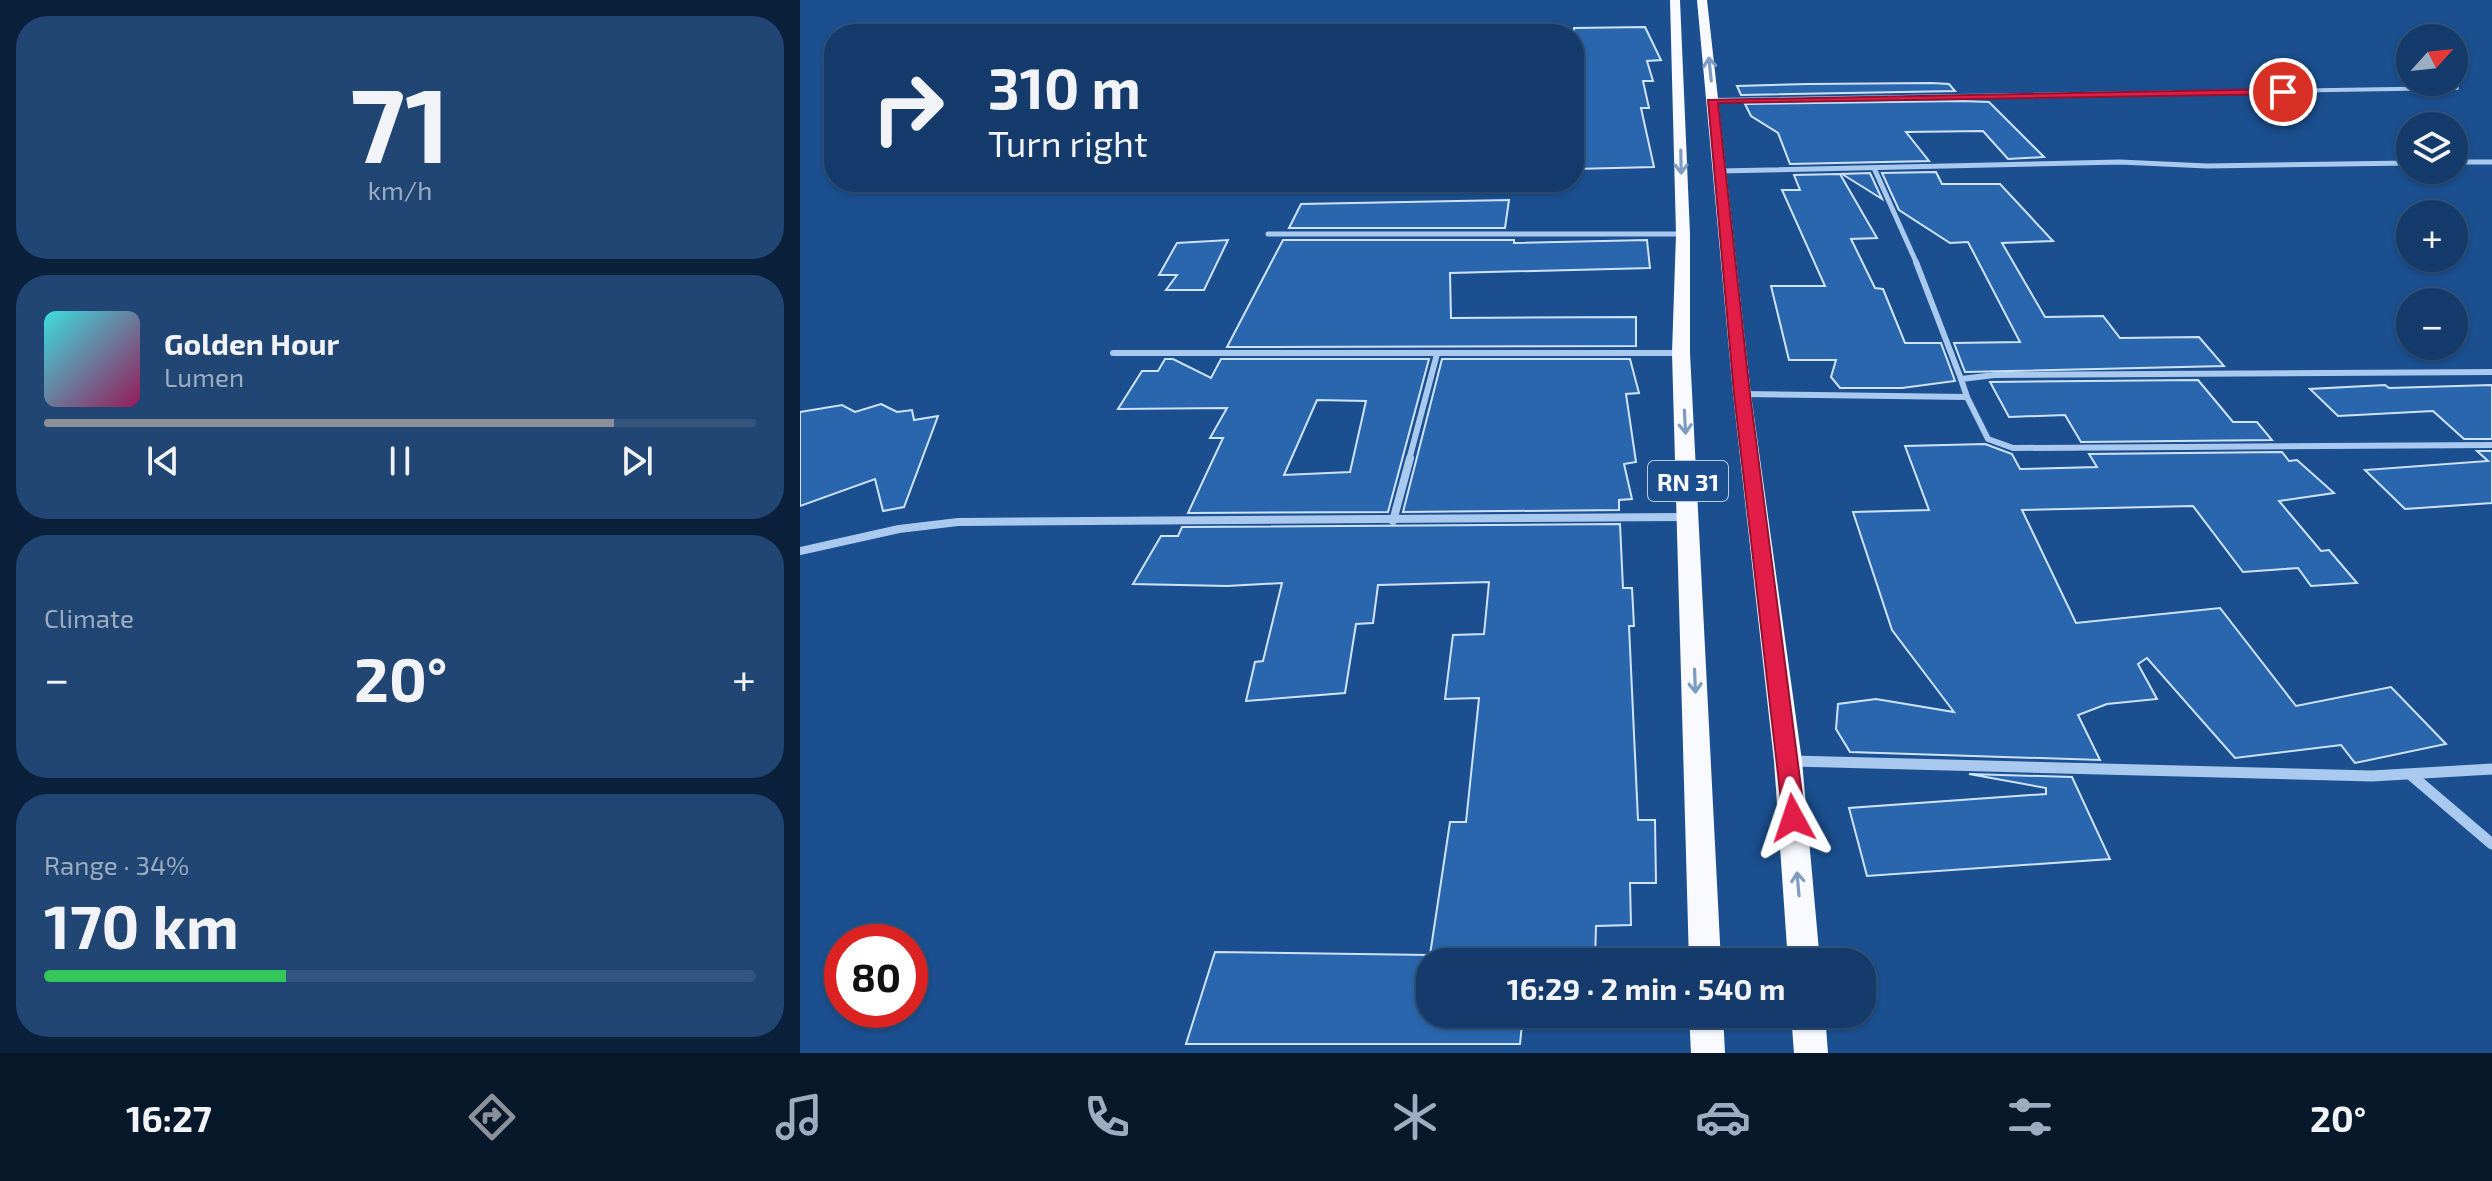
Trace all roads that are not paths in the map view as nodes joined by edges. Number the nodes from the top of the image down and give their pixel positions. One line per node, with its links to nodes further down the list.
1 (1675, 0): 11 (highway, RN 31, one-way to 11)
2 (1702, 0): 4 (highway, RN 31, one-way to 2)
3 (2396, 89): 4 (street)
4 (1713, 100): 9 (highway, RN 31)
5 (2468, 162): 6 (street)
6 (2492, 162)
7 (2396, 163): 8 (street)
8 (1874, 168): 9 (street); 16 (street)
9 (1719, 171): 17 (highway, RN 31)
10 (1268, 234): 11 (street)
11 (1683, 234): 13 (highway, RN 31)
12 (1113, 353): 14 (street)
13 (1681, 353): 14 (street); 20 (highway, RN 31, one-way to 20)
14 (1437, 354): 21 (street)
15 (2492, 372): 16 (street)
16 (1961, 379): 18 (street)
17 (1742, 394): 18 (street); 23 (highway, RN 31)
18 (1967, 397): 19 (street)
19 (2492, 445)
20 (1690, 517): 21 (street); 27 (highway, RN 31, one-way to 27)
21 (1393, 521): 22 (street)
22 (800, 551)
23 (1788, 761): 25 (street); 28 (highway, RN 31, one-way to 23)
24 (2492, 769): 25 (street)
25 (2411, 775): 26 (street)
26 (2492, 844)
27 (1705, 948)
28 (1803, 948)
29 (1707, 1028): 31 (highway)
30 (1809, 1028): 32 (highway)
31 (1708, 1053)
32 (1811, 1053)

